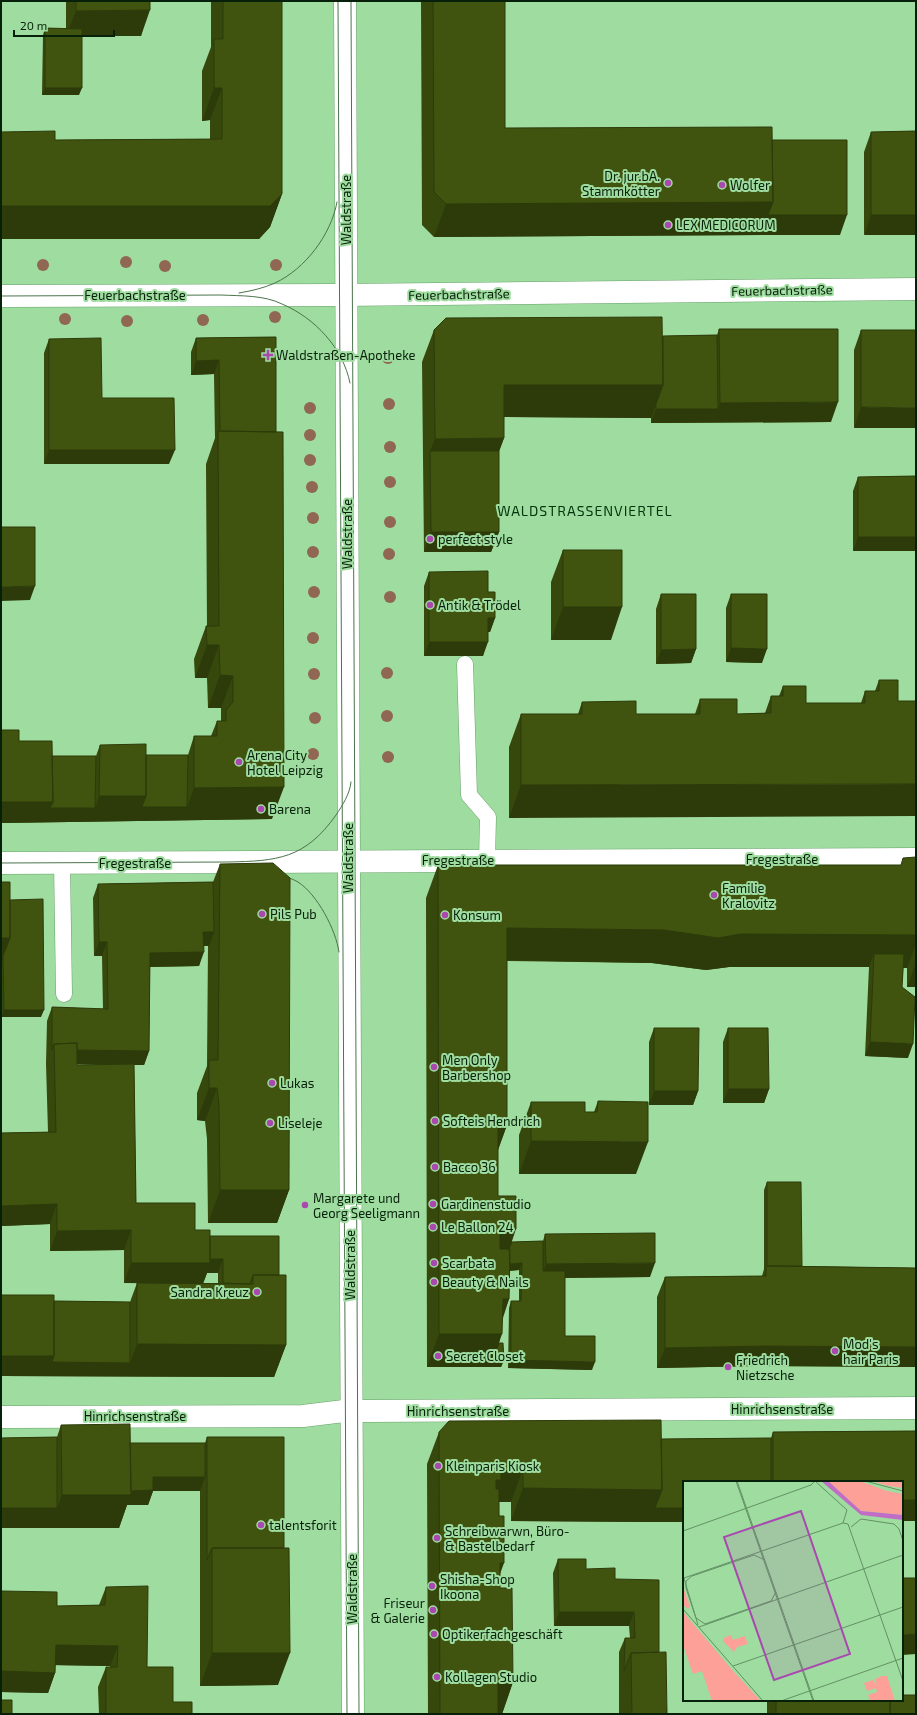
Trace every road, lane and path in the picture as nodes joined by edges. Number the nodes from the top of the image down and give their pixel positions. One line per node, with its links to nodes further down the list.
1 (345, 1): 3 (street, Waldstraße)
2 (916, 289): 3 (street, Feuerbachstraße)
3 (346, 295): 4 (street, Feuerbachstraße); 8 (street, Waldstraße)
4 (1, 296)
5 (465, 664): 7 (lane)
6 (916, 859): 7 (street, Fregestraße)
7 (487, 860): 8 (street, Fregestraße)
8 (348, 861): 10 (street, Fregestraße); 13 (street, Waldstraße)
9 (1, 863): 10 (street, Fregestraße)
10 (62, 863): 11 (lane)
11 (64, 994)
12 (916, 1408): 13 (street, Hinrichsenstraße)
13 (351, 1411): 14 (street, Hinrichsenstraße); 15 (street, Waldstraße)
14 (1, 1416)
15 (353, 1714)

